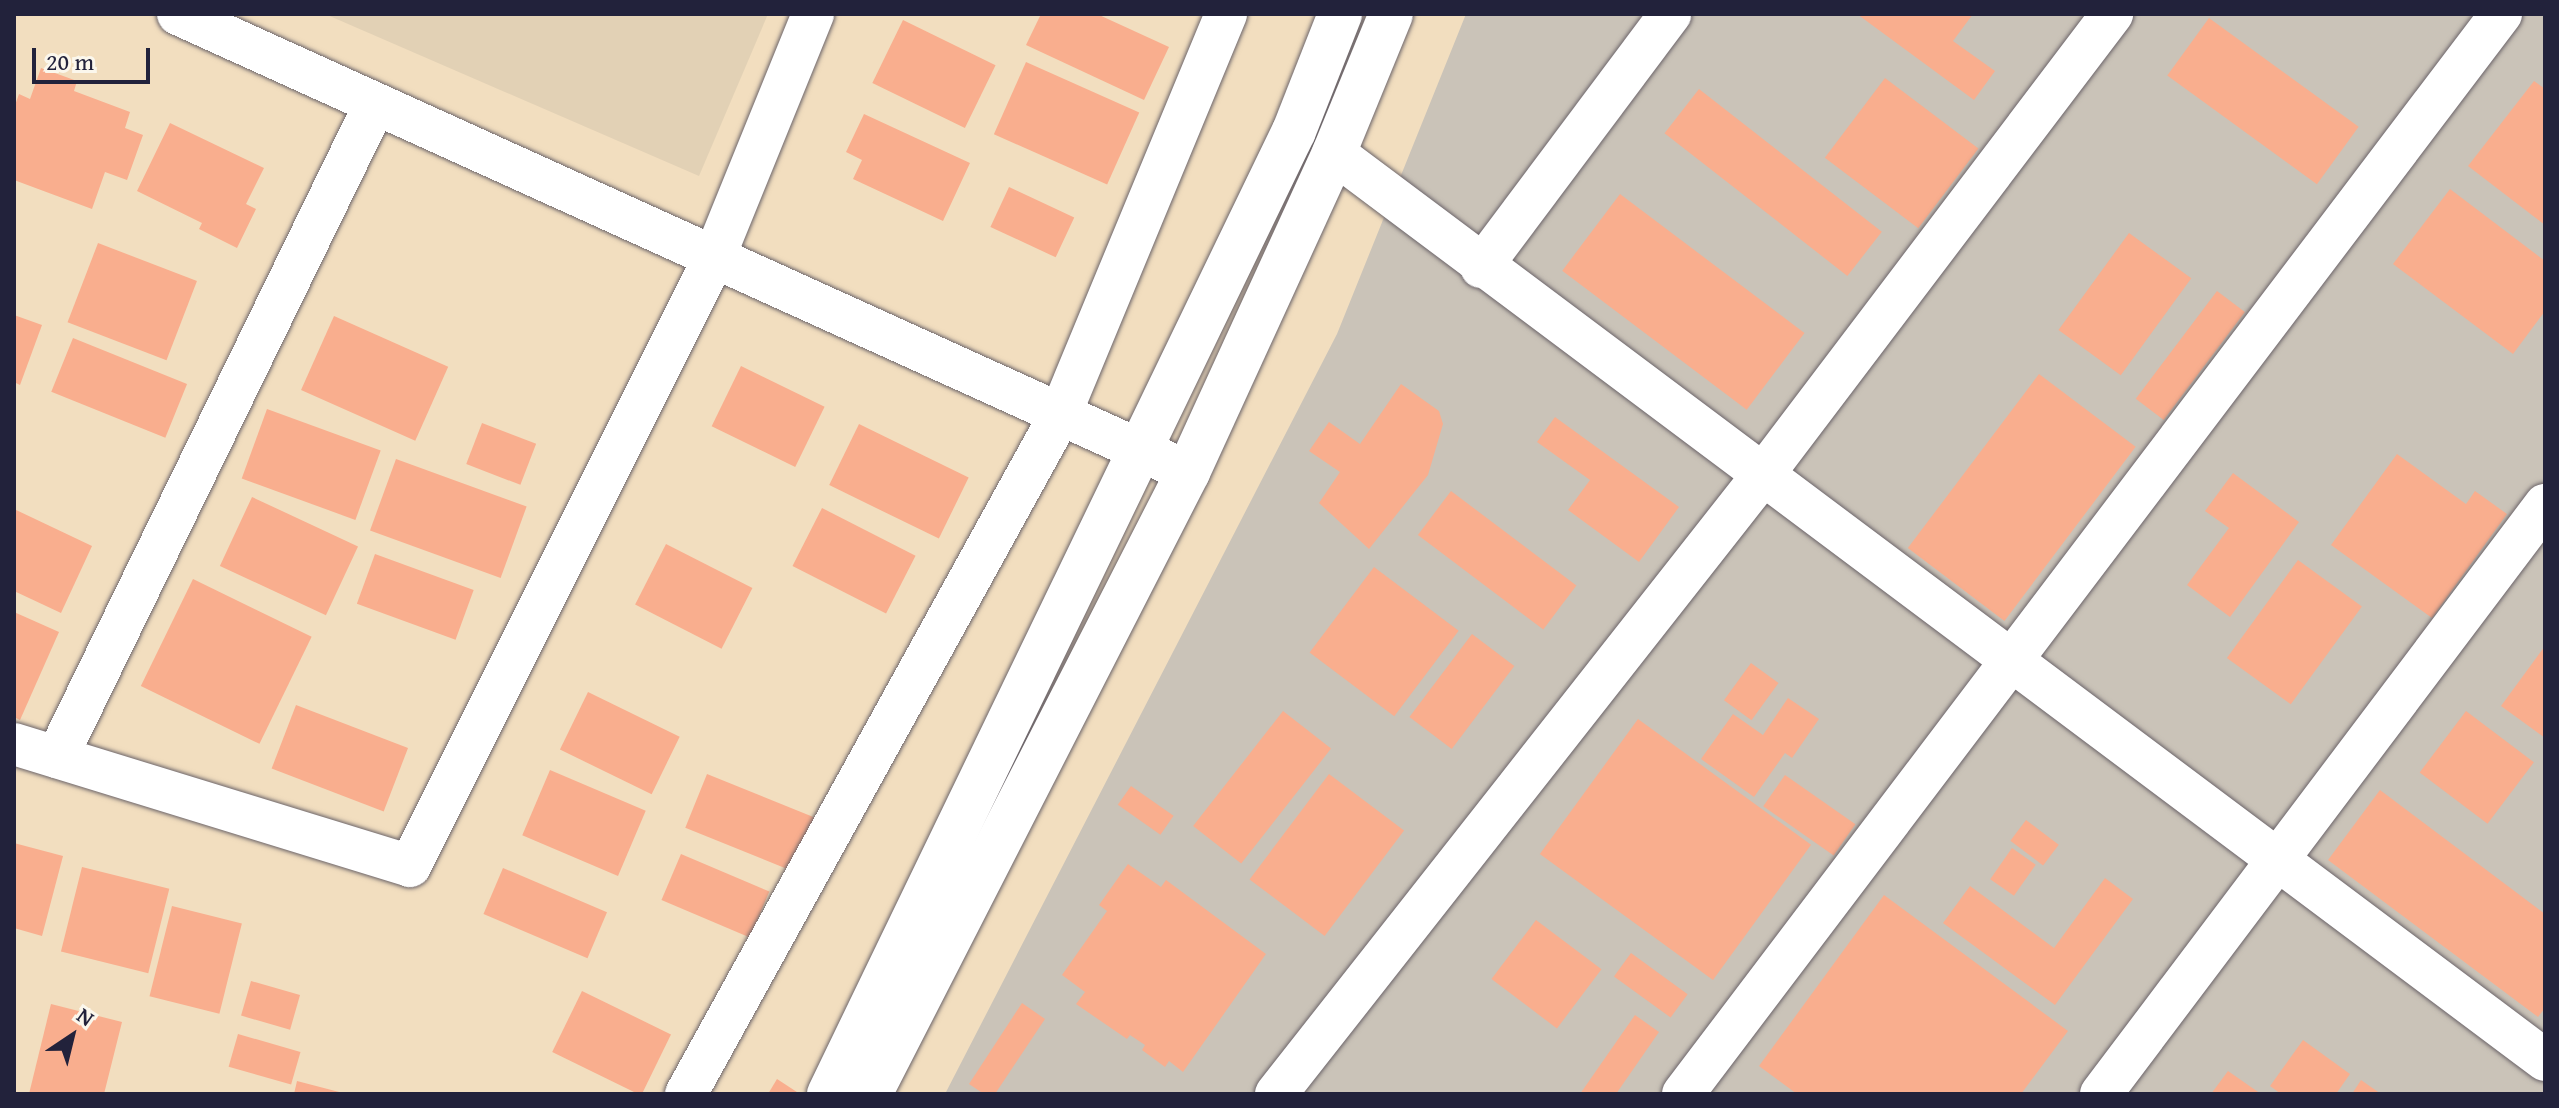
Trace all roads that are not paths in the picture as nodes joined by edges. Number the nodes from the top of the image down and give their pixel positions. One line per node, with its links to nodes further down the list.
1 (178, 14): 9 (street)
2 (813, 14): 11 (street)
3 (1226, 14): 13 (street)
4 (1340, 14): 14 (street)
5 (1391, 14): 10 (street)
6 (1670, 14): 12 (street)
7 (2112, 14): 16 (street)
8 (2501, 14): 18 (street)
9 (375, 104): 11 (street); 20 (street)
10 (1334, 153): 12 (street); 15 (street)
11 (714, 258): 13 (street); 20 (street)
12 (1481, 267): 16 (street)
13 (1060, 415): 14 (street); 24 (street)
14 (1143, 451): 15 (street); 25 (street)
15 (1188, 472): 26 (street)
16 (1762, 476): 18 (street); 27 (street)
17 (2545, 505): 21 (street)
18 (2010, 661): 21 (street); 28 (street)
19 (14, 744): 20 (street)
20 (57, 757)
21 (2276, 859): 22 (street); 29 (street)
22 (2545, 1060)
23 (2545, 1084): 30 (street)
24 (686, 1094)
25 (829, 1094)
26 (870, 1094)
27 (1276, 1094)
28 (1683, 1094)
29 (2101, 1094)
30 (2537, 1094)

